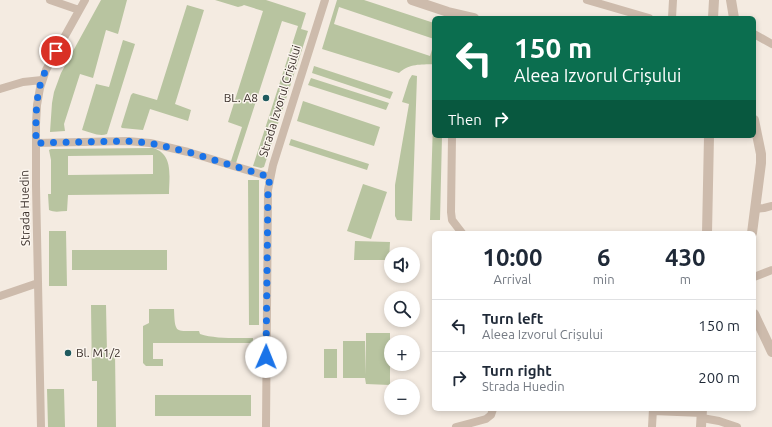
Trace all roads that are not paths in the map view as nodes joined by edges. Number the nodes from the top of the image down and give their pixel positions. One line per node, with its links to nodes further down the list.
1 (50, 0): 10 (street)
2 (85, 0): 10 (street, Strada Huedin)
3 (325, 0): 24 (street, Strada Izvorul Crișului)
4 (412, 0): 11 (street)
5 (587, 0): 9 (street)
6 (673, 0): 13 (street)
7 (714, 0): 14 (street)
8 (731, 0): 15 (street)
9 (606, 3): 12 (street)
10 (79, 10): 18 (street, Strada Huedin)
11 (456, 16)
12 (644, 16)
13 (672, 16)
14 (713, 16)
15 (734, 16)
16 (756, 35): 17 (street)
17 (772, 44)
18 (42, 80): 19 (street); 23 (street, Strada Huedin)
19 (0, 89)
20 (756, 131): 26 (street)
21 (452, 138): 27 (street)
22 (709, 138): 28 (street)
23 (36, 143): 24 (street); 32 (street, Strada Huedin)
24 (270, 177): 42 (street, Strada Izvorul Crișului)
25 (772, 206): 26 (street)
26 (755, 208): 29 (street)
27 (460, 231)
28 (707, 231)
29 (752, 231)
30 (772, 270): 31 (street)
31 (756, 276)
32 (38, 283): 33 (street); 41 (street, Strada Huedin)
33 (0, 296)
34 (756, 317): 35 (street)
35 (769, 336): 36 (street)
36 (772, 352)
37 (492, 411): 43 (street)
38 (653, 411): 44 (street)
39 (660, 411): 40 (street)
40 (702, 417): 45 (street)
41 (41, 427)
42 (266, 427)
43 (456, 427)
44 (652, 427)
45 (737, 427)

